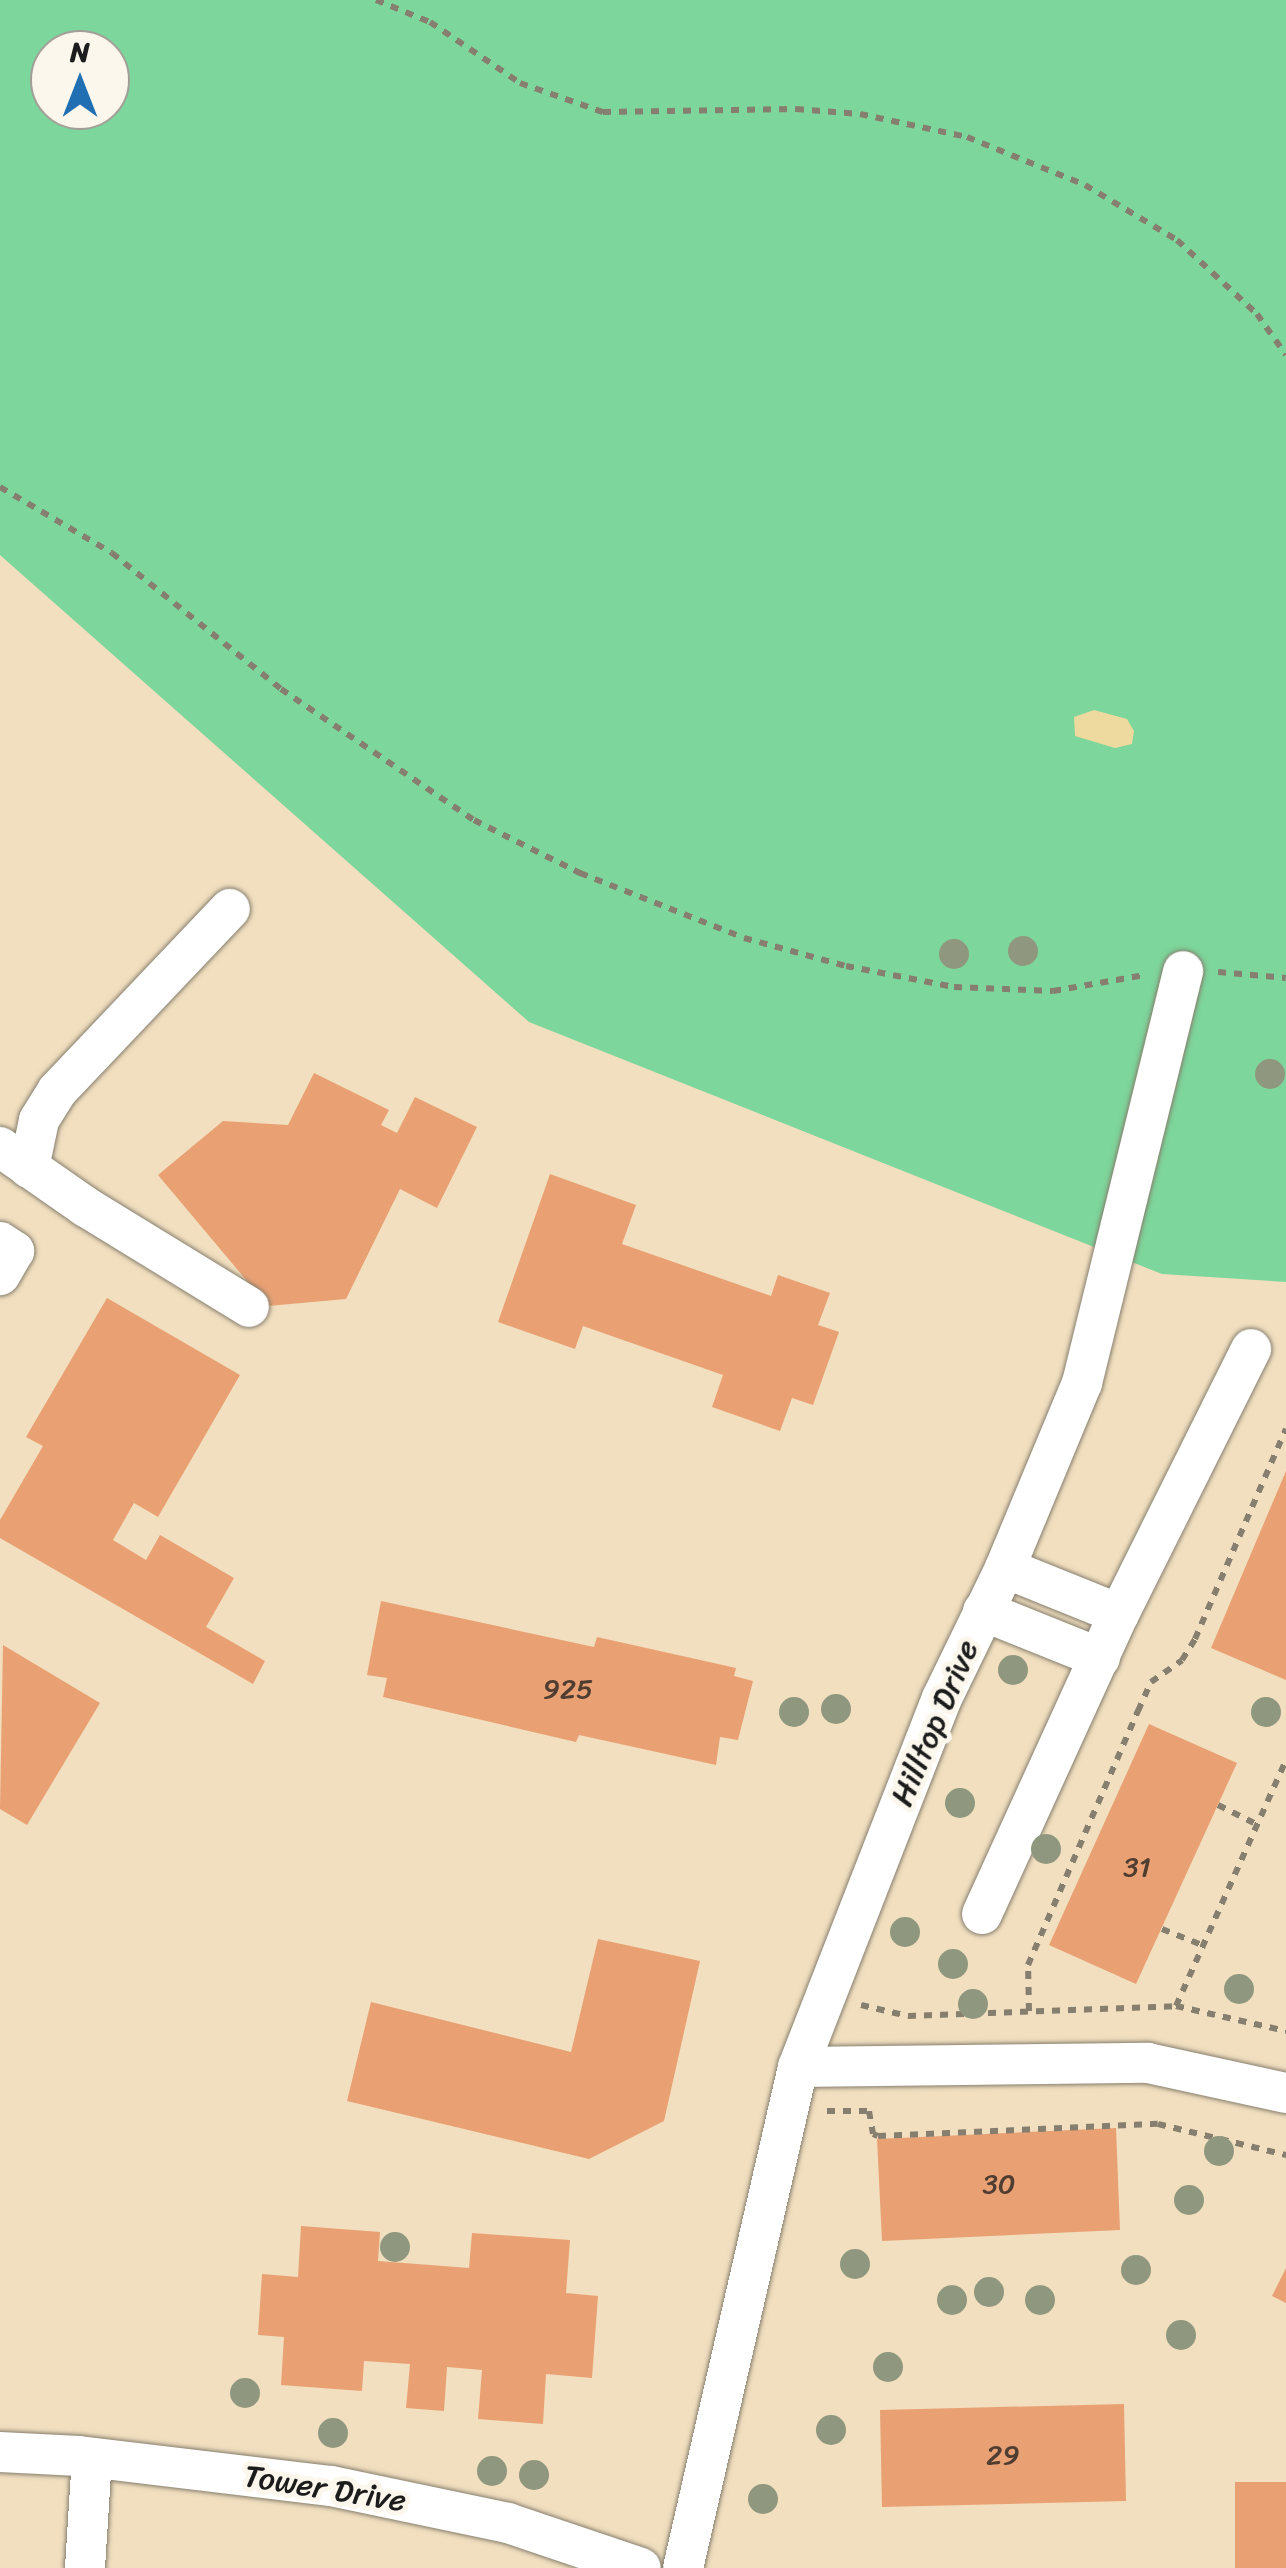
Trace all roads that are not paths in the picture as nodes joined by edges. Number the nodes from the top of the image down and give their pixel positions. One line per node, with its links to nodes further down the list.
1 (230, 909): 3 (street)
2 (1183, 972): 8 (street, Hilltop Drive)
3 (15, 1158): 6 (street)
4 (0, 1242): 5 (street)
5 (0, 1275)
6 (249, 1307)
7 (1251, 1349): 10 (street)
8 (1005, 1568): 9 (street, Hilltop Drive); 10 (street)
9 (983, 1611): 11 (street); 13 (street, Hilltop Drive)
10 (1119, 1614): 11 (street)
11 (1100, 1658): 12 (street)
12 (982, 1914)
13 (798, 2067): 14 (street); 19 (street, Hilltop Drive)
14 (1286, 2093)
15 (0, 2452): 16 (street, Tower Drive)
16 (92, 2458): 17 (street); 18 (street, Tower Drive)
17 (85, 2568)
18 (641, 2568)
19 (683, 2568)

